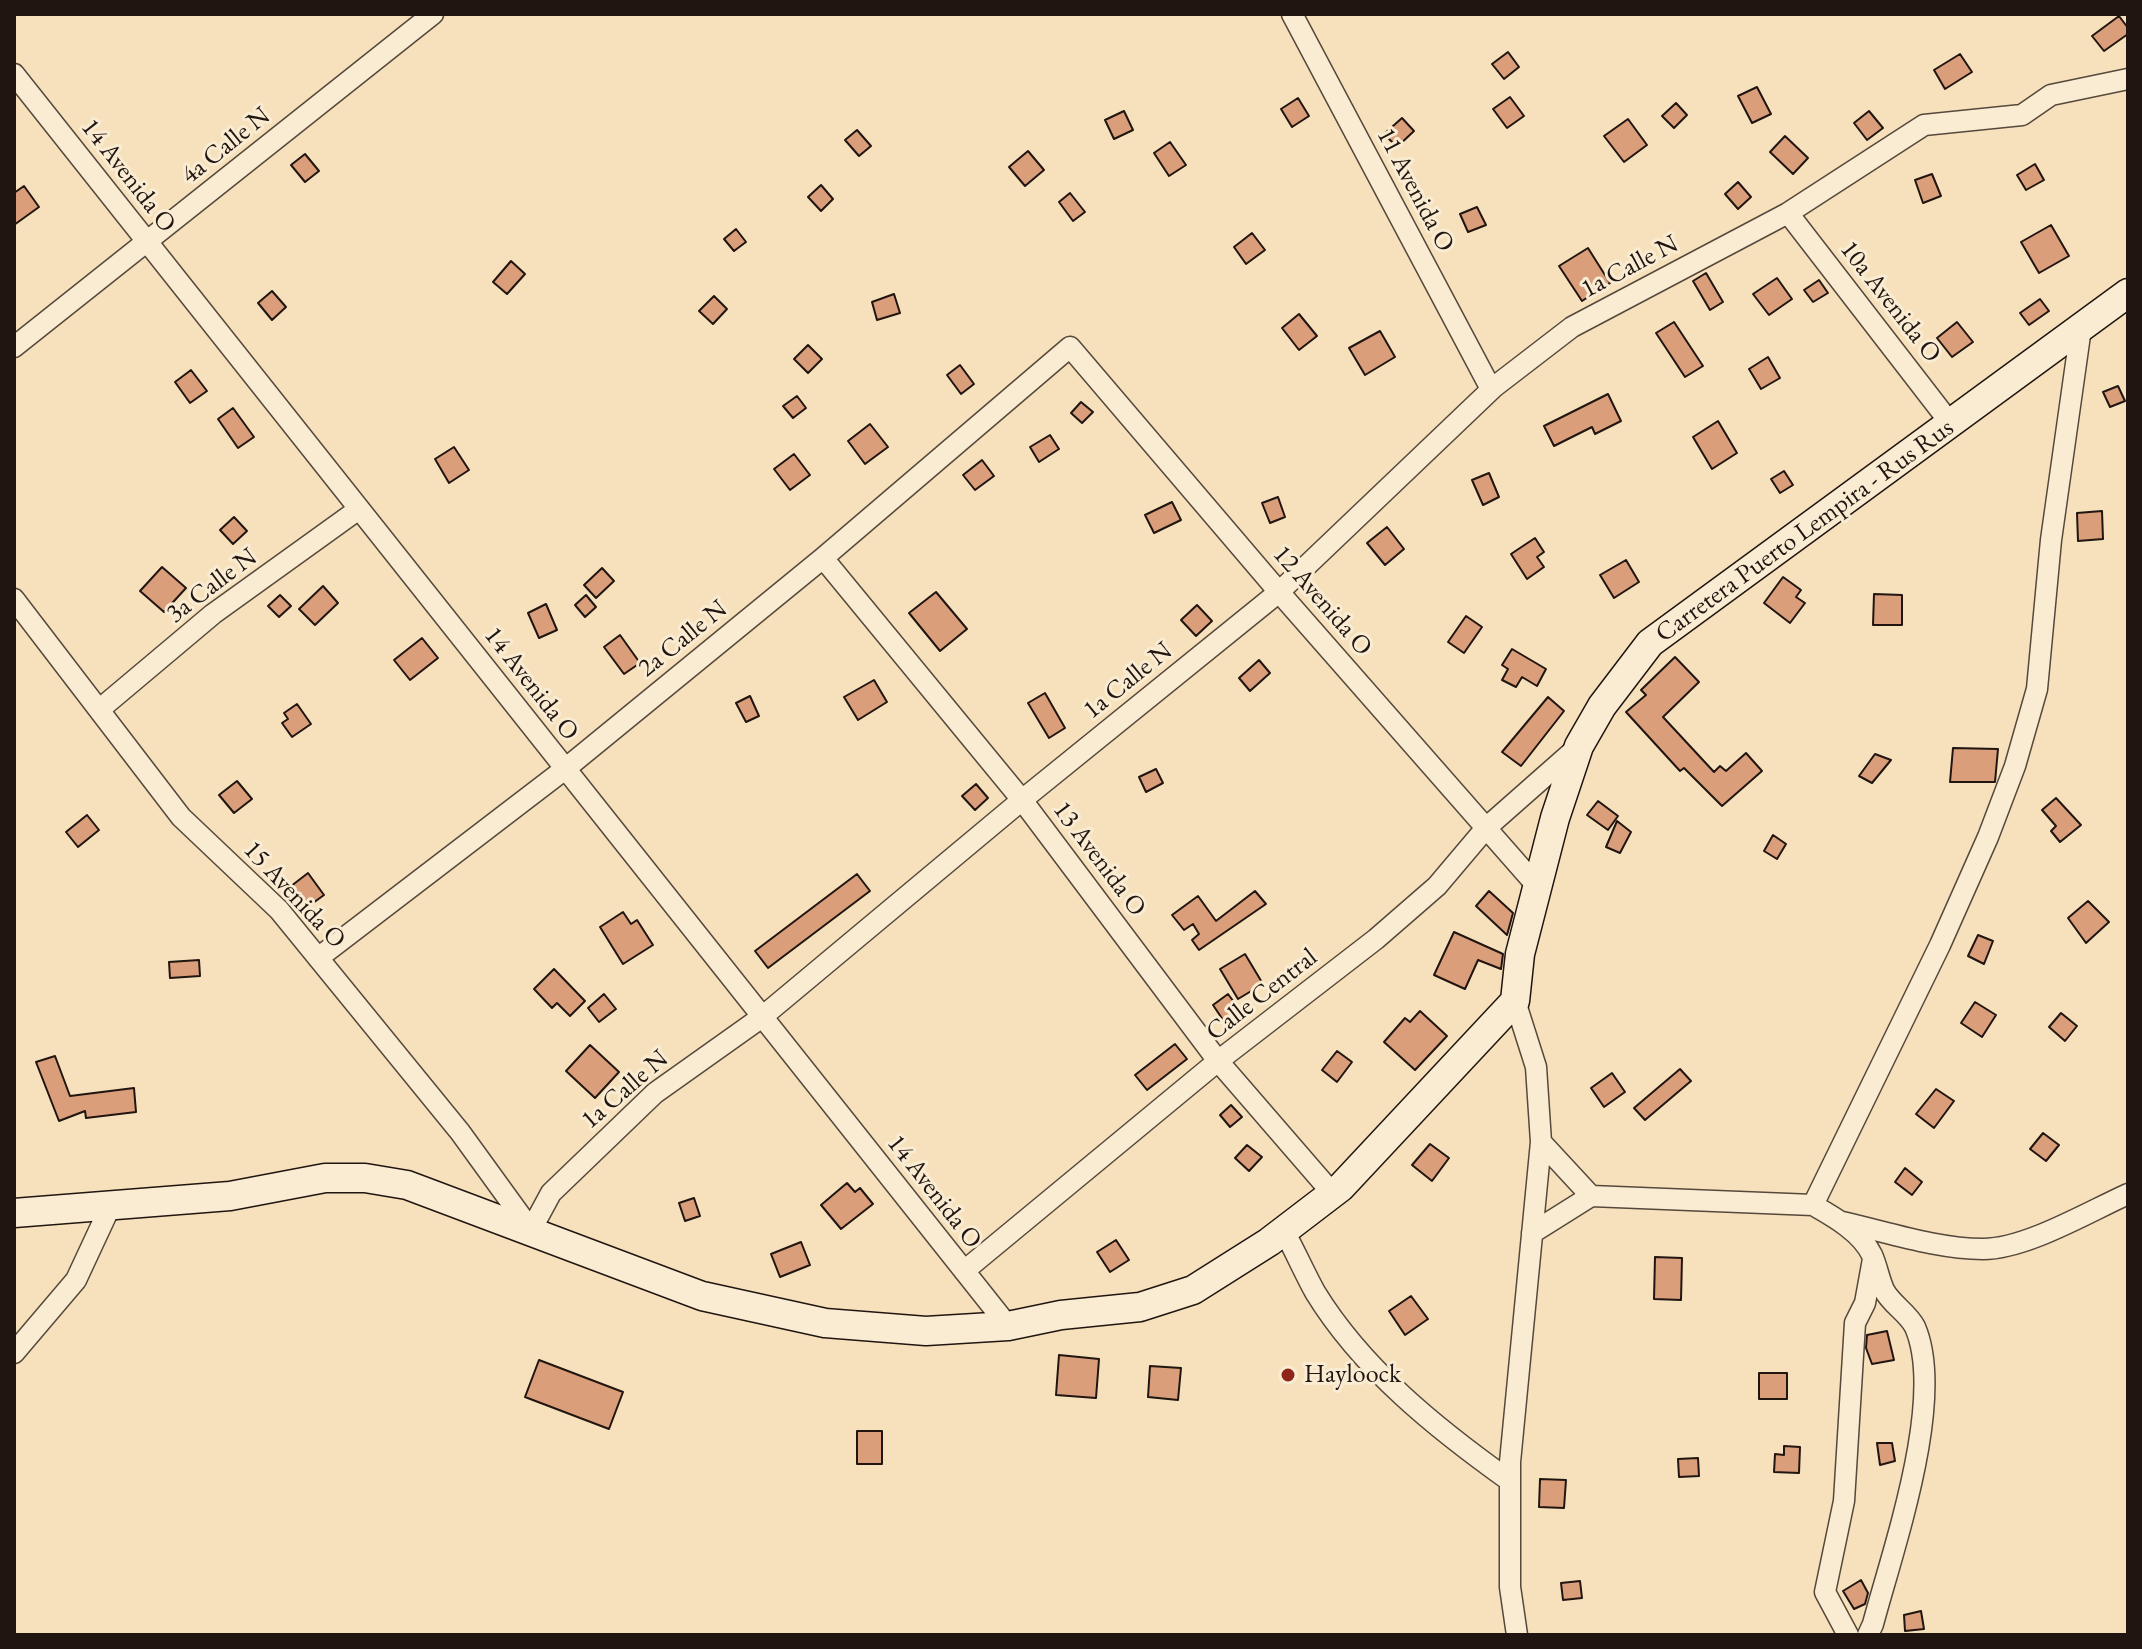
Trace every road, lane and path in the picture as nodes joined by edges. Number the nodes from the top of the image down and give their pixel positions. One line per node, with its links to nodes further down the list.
1 (433, 14): 6 (street, 4a Calle N)
2 (1292, 14): 11 (street, 11 Avenida O)
3 (14, 74): 6 (street, 14 Avenida O)
4 (2128, 79): 5 (street, 1a Calle N)
5 (1788, 213): 11 (street, 1a Calle N); 12 (street, 10a Avenida O)
6 (148, 243): 9 (street, 4a Calle N); 13 (street, 14 Avenida O)
7 (2128, 293): 8 (street, Carretera Puerto Lempira - Rus Rus)
8 (2081, 328): 12 (street, Carretera Puerto Lempira - Rus Rus); 31 (street)
9 (14, 347)
10 (1070, 347): 14 (street, 2a Calle N); 15 (street, 12 Avenida O)
11 (1491, 389): 15 (street, 1a Calle N)
12 (1951, 424): 18 (street, Carretera Puerto Lempira - Rus Rus)
13 (359, 509): 17 (street, 3a Calle N); 19 (street, 14 Avenida O)
14 (823, 558): 19 (street, 2a Calle N); 20 (street, 13 Avenida O)
15 (1279, 592): 20 (street, 1a Calle N); 21 (street, 12 Avenida O)
16 (14, 599): 17 (street, 15 Avenida O)
17 (100, 709): 23 (street, 15 Avenida O)
18 (1579, 746): 21 (street, Calle Central); 22 (street, Carretera Puerto Lempira - Rus Rus)
19 (565, 769): 23 (street, 2a Calle N); 25 (street, 14 Avenida O)
20 (1022, 800): 25 (street, 1a Calle N); 26 (street, 13 Avenida O)
21 (1486, 828): 22 (street, 12 Avenida O); 26 (street, Calle Central)
22 (1537, 886): 24 (street, Carretera Puerto Lempira - Rus Rus)
23 (318, 958): 35 (street, 15 Avenida O)
24 (1515, 1001): 27 (street); 28 (street)
25 (762, 1017): 35 (street, 1a Calle N); 39 (street, 14 Avenida O)
26 (1218, 1061): 28 (street, 13 Avenida O); 39 (street, Calle Central)
27 (1541, 1142): 30 (street); 37 (street)
28 (1333, 1194): 36 (street)
29 (2128, 1194): 34 (street)
30 (1591, 1196): 31 (street); 37 (street)
31 (1813, 1205): 34 (street)
32 (110, 1207): 33 (street); 35 (street); 41 (street)
33 (14, 1213)
34 (1842, 1222): 38 (street)
35 (531, 1230): 40 (street)
36 (1284, 1231): 40 (street); 42 (street)
37 (1532, 1233): 42 (street)
38 (1873, 1259): 44 (street); 45 (street)
39 (964, 1271): 40 (street, 14 Avenida O)
40 (1008, 1326)
41 (14, 1353)
42 (1510, 1481): 43 (street)
43 (1513, 1630)
44 (1848, 1635)
45 (1868, 1635)

